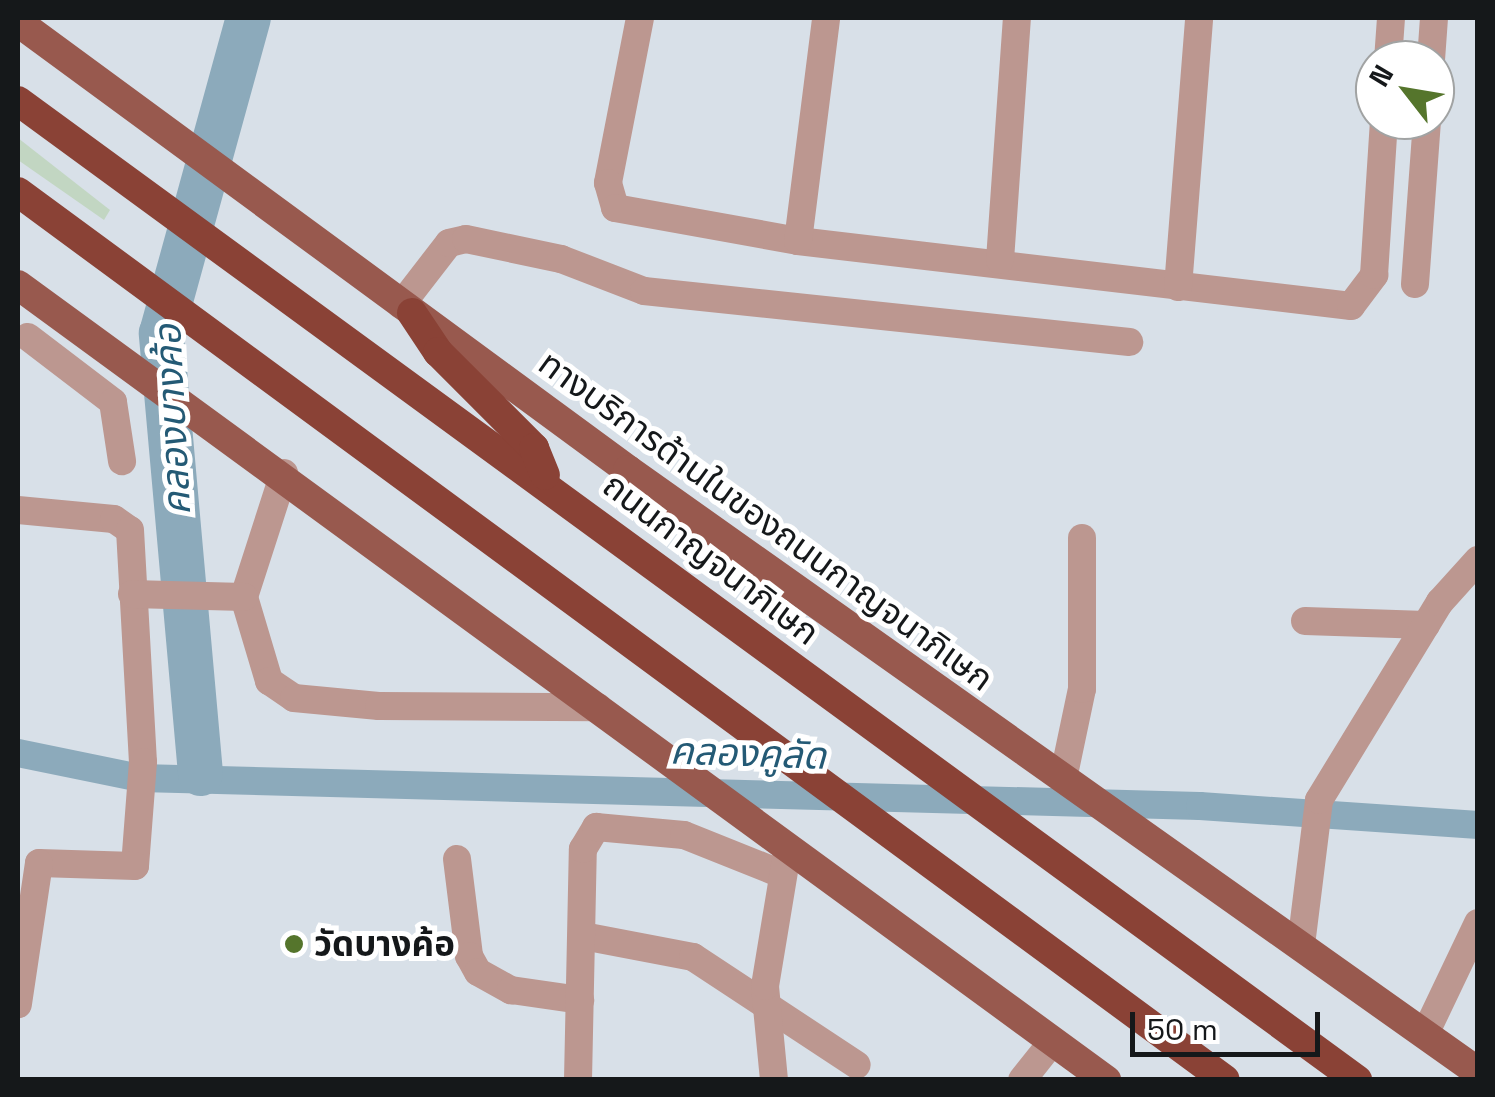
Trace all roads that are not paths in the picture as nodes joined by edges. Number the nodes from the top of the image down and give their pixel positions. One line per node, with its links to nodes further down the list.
1 (640, 18): 10 (street)
2 (826, 18): 10 (street)
3 (1016, 18): 11 (street)
4 (1199, 18): 14 (street)
5 (18, 22): 16 (main road, ทางบริการด้านในของถนนกาญจนาภิเษก)
6 (18, 102): 21 (highway, ถนนกาญจนาภิเษก)
7 (1383, 140): 14 (street)
8 (1425, 140): 12 (street)
9 (18, 192): 47 (highway)
10 (798, 241): 11 (street)
11 (1000, 260): 14 (street)
12 (1414, 284)
13 (18, 285): 15 (main road)
14 (1178, 287)
15 (52, 309): 18 (street); 20 (main road)
16 (406, 309): 17 (street); 21 (highway); 30 (main road, ทางบริการด้านในของถนนกาญจนาภิเษก)
17 (1128, 342)
18 (23, 343): 19 (street)
19 (122, 461)
20 (284, 473): 26 (street); 29 (main road)
21 (546, 480): 48 (highway, ถนนกาญจนาภิเษก)
22 (18, 510): 25 (street)
23 (1082, 538): 30 (street)
24 (1478, 560): 28 (street)
25 (137, 594): 26 (street); 37 (street)
26 (244, 597): 29 (street)
27 (1305, 621): 28 (street)
28 (1426, 625): 35 (street)
29 (598, 706): 32 (main road)
30 (1070, 784): 35 (main road, ทางบริการด้านในของถนนกาญจนาภิเษก)
31 (457, 860): 36 (street)
32 (785, 860): 34 (street); 38 (street); 40 (main road)
33 (1478, 923): 39 (street)
34 (583, 936): 36 (street); 38 (street)
35 (1301, 945): 39 (main road, ทางบริการด้านในของถนนกาญจนาภิเษก)
36 (580, 1000): 43 (street)
37 (18, 1004)
38 (766, 1006): 41 (street); 44 (street)
39 (1425, 1034): 42 (main road, ทางบริการด้านในของถนนกาญจนาภิเษก)
40 (1054, 1041): 45 (street); 46 (main road)
41 (856, 1065)
42 (1478, 1072)
43 (578, 1080)
44 (774, 1080)
45 (1022, 1080)
46 (1106, 1080)
47 (1225, 1080)
48 (1357, 1080)

